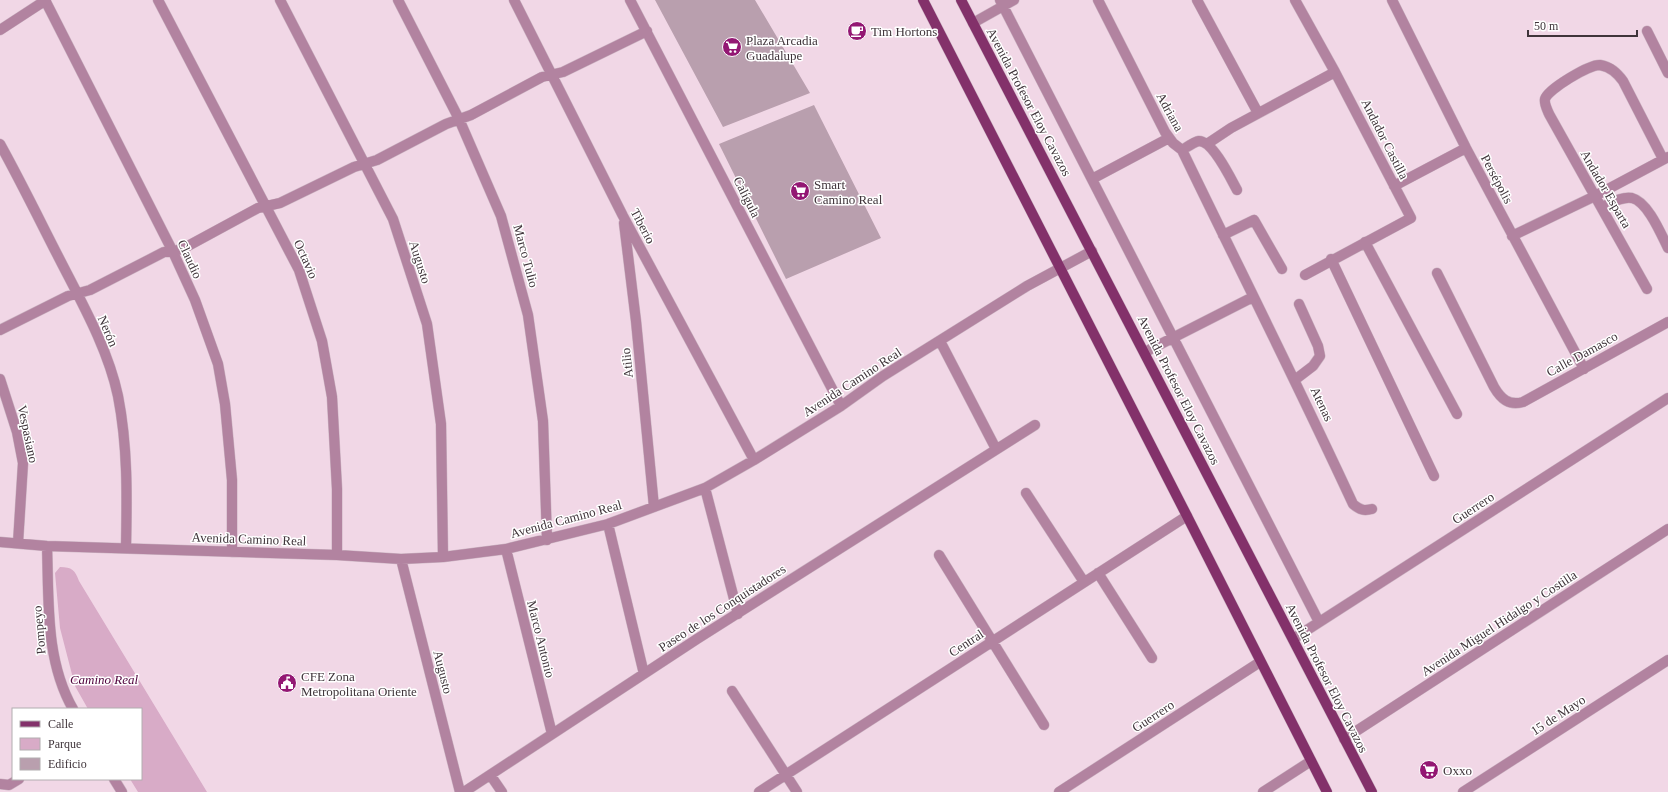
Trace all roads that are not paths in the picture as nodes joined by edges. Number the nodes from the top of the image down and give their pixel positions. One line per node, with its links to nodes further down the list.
1 (45, 0): 16 (street); 43 (street, Claudio)
2 (158, 0): 35 (street, Octavio)
3 (280, 0): 30 (street, Augusto)
4 (398, 0): 23 (street, Marco Tulio)
5 (514, 0): 21 (street, Tiberio)
6 (630, 0): 17 (street, Calígula)
7 (923, 0): 45 (main road)
8 (961, 0): 15 (main road, Avenida Profesor Eloy Cavazos)
9 (1014, 0): 14 (street)
10 (1098, 0): 24 (street, Adriana)
11 (1197, 0): 22 (street)
12 (1295, 0): 19 (street, Andador Castilla)
13 (1392, 0): 27 (street, Persépolis)
14 (1002, 3): 15 (street); 31 (street)
15 (973, 23): 42 (main road, Avenida Profesor Eloy Cavazos)
16 (0, 30)
17 (647, 31): 21 (street); 62 (street, Calígula)
18 (1647, 31): 20 (street)
19 (1336, 72): 22 (street); 32 (street, Andador Castilla)
20 (1668, 72)
21 (553, 75): 23 (street); 37 (street, Tiberio)
22 (1258, 113): 26 (street)
23 (459, 119): 30 (street); 75 (street, Marco Tulio)
24 (1169, 138): 28 (street, Adriana); 31 (street)
25 (0, 144): 50 (street, Nerón)
26 (1207, 144): 28 (street); 33 (street)
27 (1466, 148): 32 (street); 39 (street, Persépolis)
28 (1182, 150): 38 (street, Adriana)
29 (1665, 158): 34 (street); 34 (street, Andador Esparta)
30 (365, 163): 35 (street); 84 (street, Augusto)
31 (1092, 179): 55 (street)
32 (1394, 186): 40 (street, Andador Castilla)
33 (1237, 190)
34 (1595, 196): 36 (street, Andador Esparta); 39 (street)
35 (266, 206): 43 (street); 82 (street, Octavio)
36 (1602, 207): 41 (street); 49 (street, Andador Esparta)
37 (623, 216): 66 (street, Tiberio); 70 (street, Atilio)
38 (1223, 235): 46 (street); 51 (street, Adriana)
39 (1512, 236): 58 (street, Persépolis)
40 (1365, 242): 44 (street); 63 (street)
41 (1668, 248)
42 (1092, 250): 45 (street, Avenida Camino Real); 57 (main road, Avenida Profesor Eloy Cavazos)
43 (173, 252): 50 (street); 81 (street, Claudio)
44 (1331, 259): 48 (street); 67 (street)
45 (1061, 267): 56 (street, Avenida Camino Real); 72 (main road)
46 (1282, 269)
47 (1437, 273): 58 (street, Calle Damasco)
48 (1305, 275)
49 (1648, 289)
50 (78, 294): 54 (street); 79 (street, Nerón)
51 (1253, 297): 55 (street); 60 (street, Atenas)
52 (1299, 304): 60 (street)
53 (1668, 322): 58 (street, Calle Damasco)
54 (0, 330)
55 (1174, 339): 57 (street); 89 (street)
56 (940, 341): 62 (street, Avenida Camino Real); 65 (street)
57 (1145, 352): 90 (main road, Avenida Profesor Eloy Cavazos)
58 (1584, 368)
59 (0, 379): 77 (street, Vespasiano)
60 (1296, 379): 71 (street, Atenas)
61 (1668, 398): 89 (street, Guerrero)
62 (841, 406): 66 (street, Avenida Camino Real)
63 (1456, 414)
64 (1035, 425): 65 (street, Paseo de los Conquistadores)
65 (996, 449): 88 (street, Paseo de los Conquistadores)
66 (754, 460): 68 (street, Avenida Camino Real)
67 (1434, 476)
68 (705, 488): 70 (street, Avenida Camino Real); 88 (street)
69 (1026, 492): 87 (street)
70 (654, 507): 73 (street, Avenida Camino Real)
71 (1372, 509)
72 (1188, 516): 86 (street, Central); 94 (main road)
73 (608, 524): 75 (street, Avenida Camino Real); 95 (street)
74 (1668, 530): 100 (street, Avenida Miguel Hidalgo y Costilla)
75 (547, 540): 80 (street, Avenida Camino Real)
76 (0, 542): 77 (street, Avenida Camino Real)
77 (18, 543): 78 (street, Avenida Camino Real)
78 (47, 546): 79 (street, Avenida Camino Real); 97 (street, Pompeyo)
79 (126, 548): 81 (street, Avenida Camino Real)
80 (506, 549): 84 (street, Avenida Camino Real); 99 (street, Marco Antonio)
81 (232, 552): 82 (street, Avenida Camino Real)
82 (337, 555): 85 (street, Avenida Camino Real)
83 (939, 555): 91 (street)
84 (443, 557): 85 (street, Avenida Camino Real)
85 (401, 559): 110 (street, Augusto)
86 (1098, 574): 87 (street, Central); 92 (street)
87 (1084, 582): 91 (street, Central)
88 (738, 614): 95 (street, Paseo de los Conquistadores)
89 (1319, 622): 90 (street, Guerrero)
90 (1293, 639): 100 (main road, Avenida Profesor Eloy Cavazos)
91 (992, 641): 98 (street); 102 (street, Central)
92 (1152, 658)
93 (1668, 660): 119 (street, 15 de Mayo)
94 (1260, 662): 101 (main road); 115 (street, Guerrero)
95 (644, 674): 99 (street, Paseo de los Conquistadores)
96 (732, 692): 102 (street)
97 (72, 708)
98 (1044, 725)
99 (552, 734): 103 (street, Paseo de los Conquistadores)
100 (1344, 739): 118 (main road, Avenida Profesor Eloy Cavazos)
101 (1311, 761): 116 (street); 117 (main road)
102 (785, 775): 113 (street, Central); 114 (street)
103 (491, 776): 111 (street, Paseo de los Conquistadores); 112 (street)
104 (17, 780): 106 (street)
105 (115, 780): 109 (street)
106 (0, 784)
107 (0, 789): 108 (street)
108 (2, 792)
109 (122, 792)
110 (460, 792)
111 (464, 792)
112 (502, 792)
113 (760, 792)
114 (797, 792)
115 (1059, 792)
116 (1263, 792)
117 (1327, 792)
118 (1372, 792)
119 (1463, 792)

